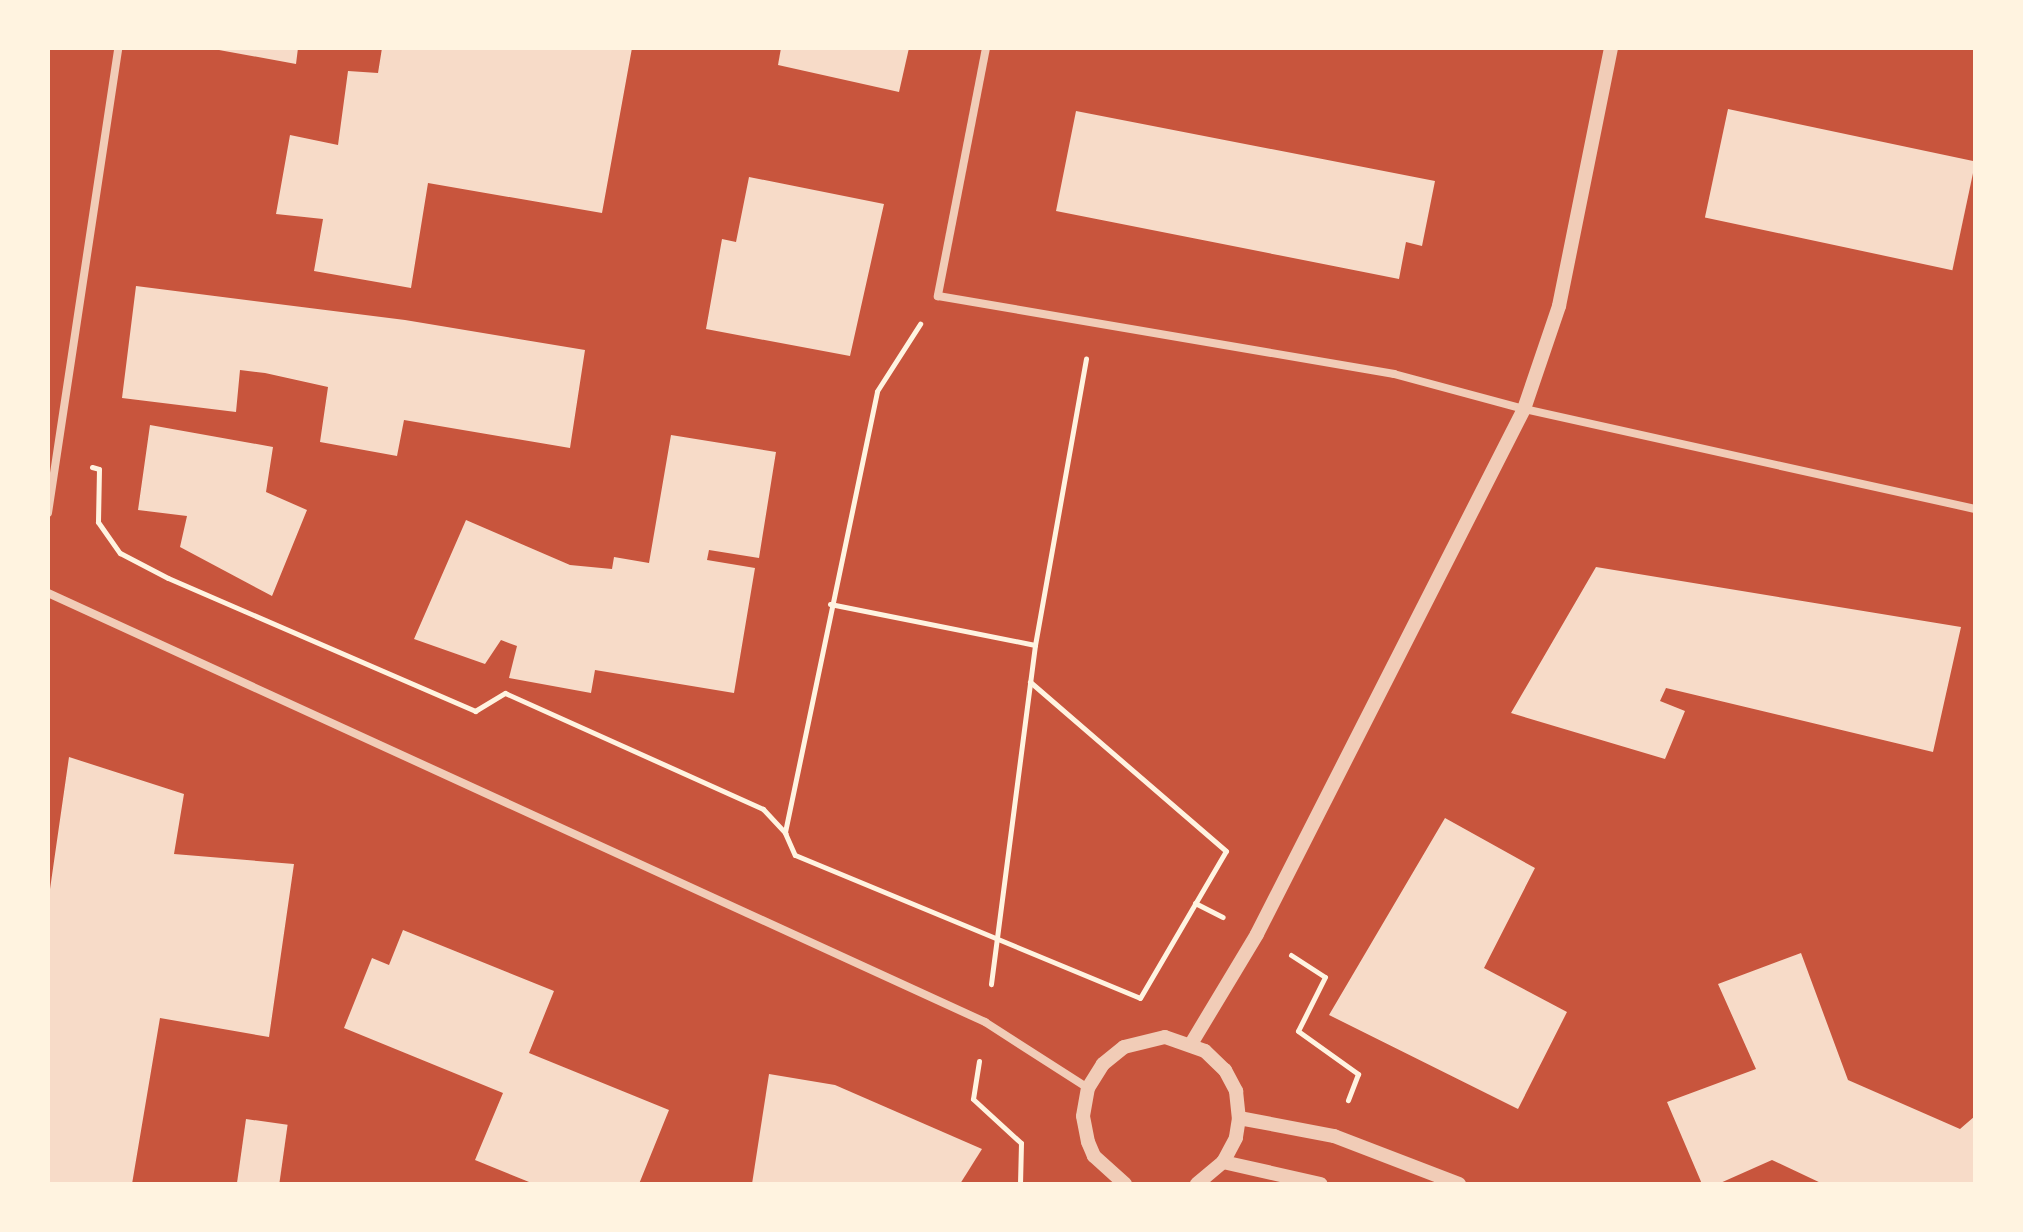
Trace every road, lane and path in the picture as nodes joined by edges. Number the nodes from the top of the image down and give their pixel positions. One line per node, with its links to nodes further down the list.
1 (118, 48): 7 (street)
2 (986, 48): 4 (street)
3 (1611, 48): 6 (street)
4 (938, 296): 5 (street); 11 (path)
5 (1090, 322): 6 (street); 12 (path)
6 (1524, 409): 8 (street); 16 (street)
7 (58, 460): 9 (street); 14 (path)
8 (1975, 509)
9 (48, 513)
10 (48, 593): 19 (street)
11 (830, 604): 12 (path); 14 (path)
12 (1035, 645): 13 (path)
13 (1030, 682): 15 (path); 17 (path)
14 (785, 833): 17 (path)
15 (1195, 903): 16 (path); 17 (path)
16 (1257, 934): 18 (street); 21 (path)
17 (998, 940)
18 (1191, 1044): 19 (street); 20 (street)
19 (1088, 1088): 23 (street)
20 (1239, 1118): 21 (street); 22 (street)
21 (1334, 1136): 26 (street)
22 (1223, 1162): 24 (street); 25 (street)
23 (1125, 1184)
24 (1197, 1184)
25 (1321, 1184)
26 (1459, 1184)

